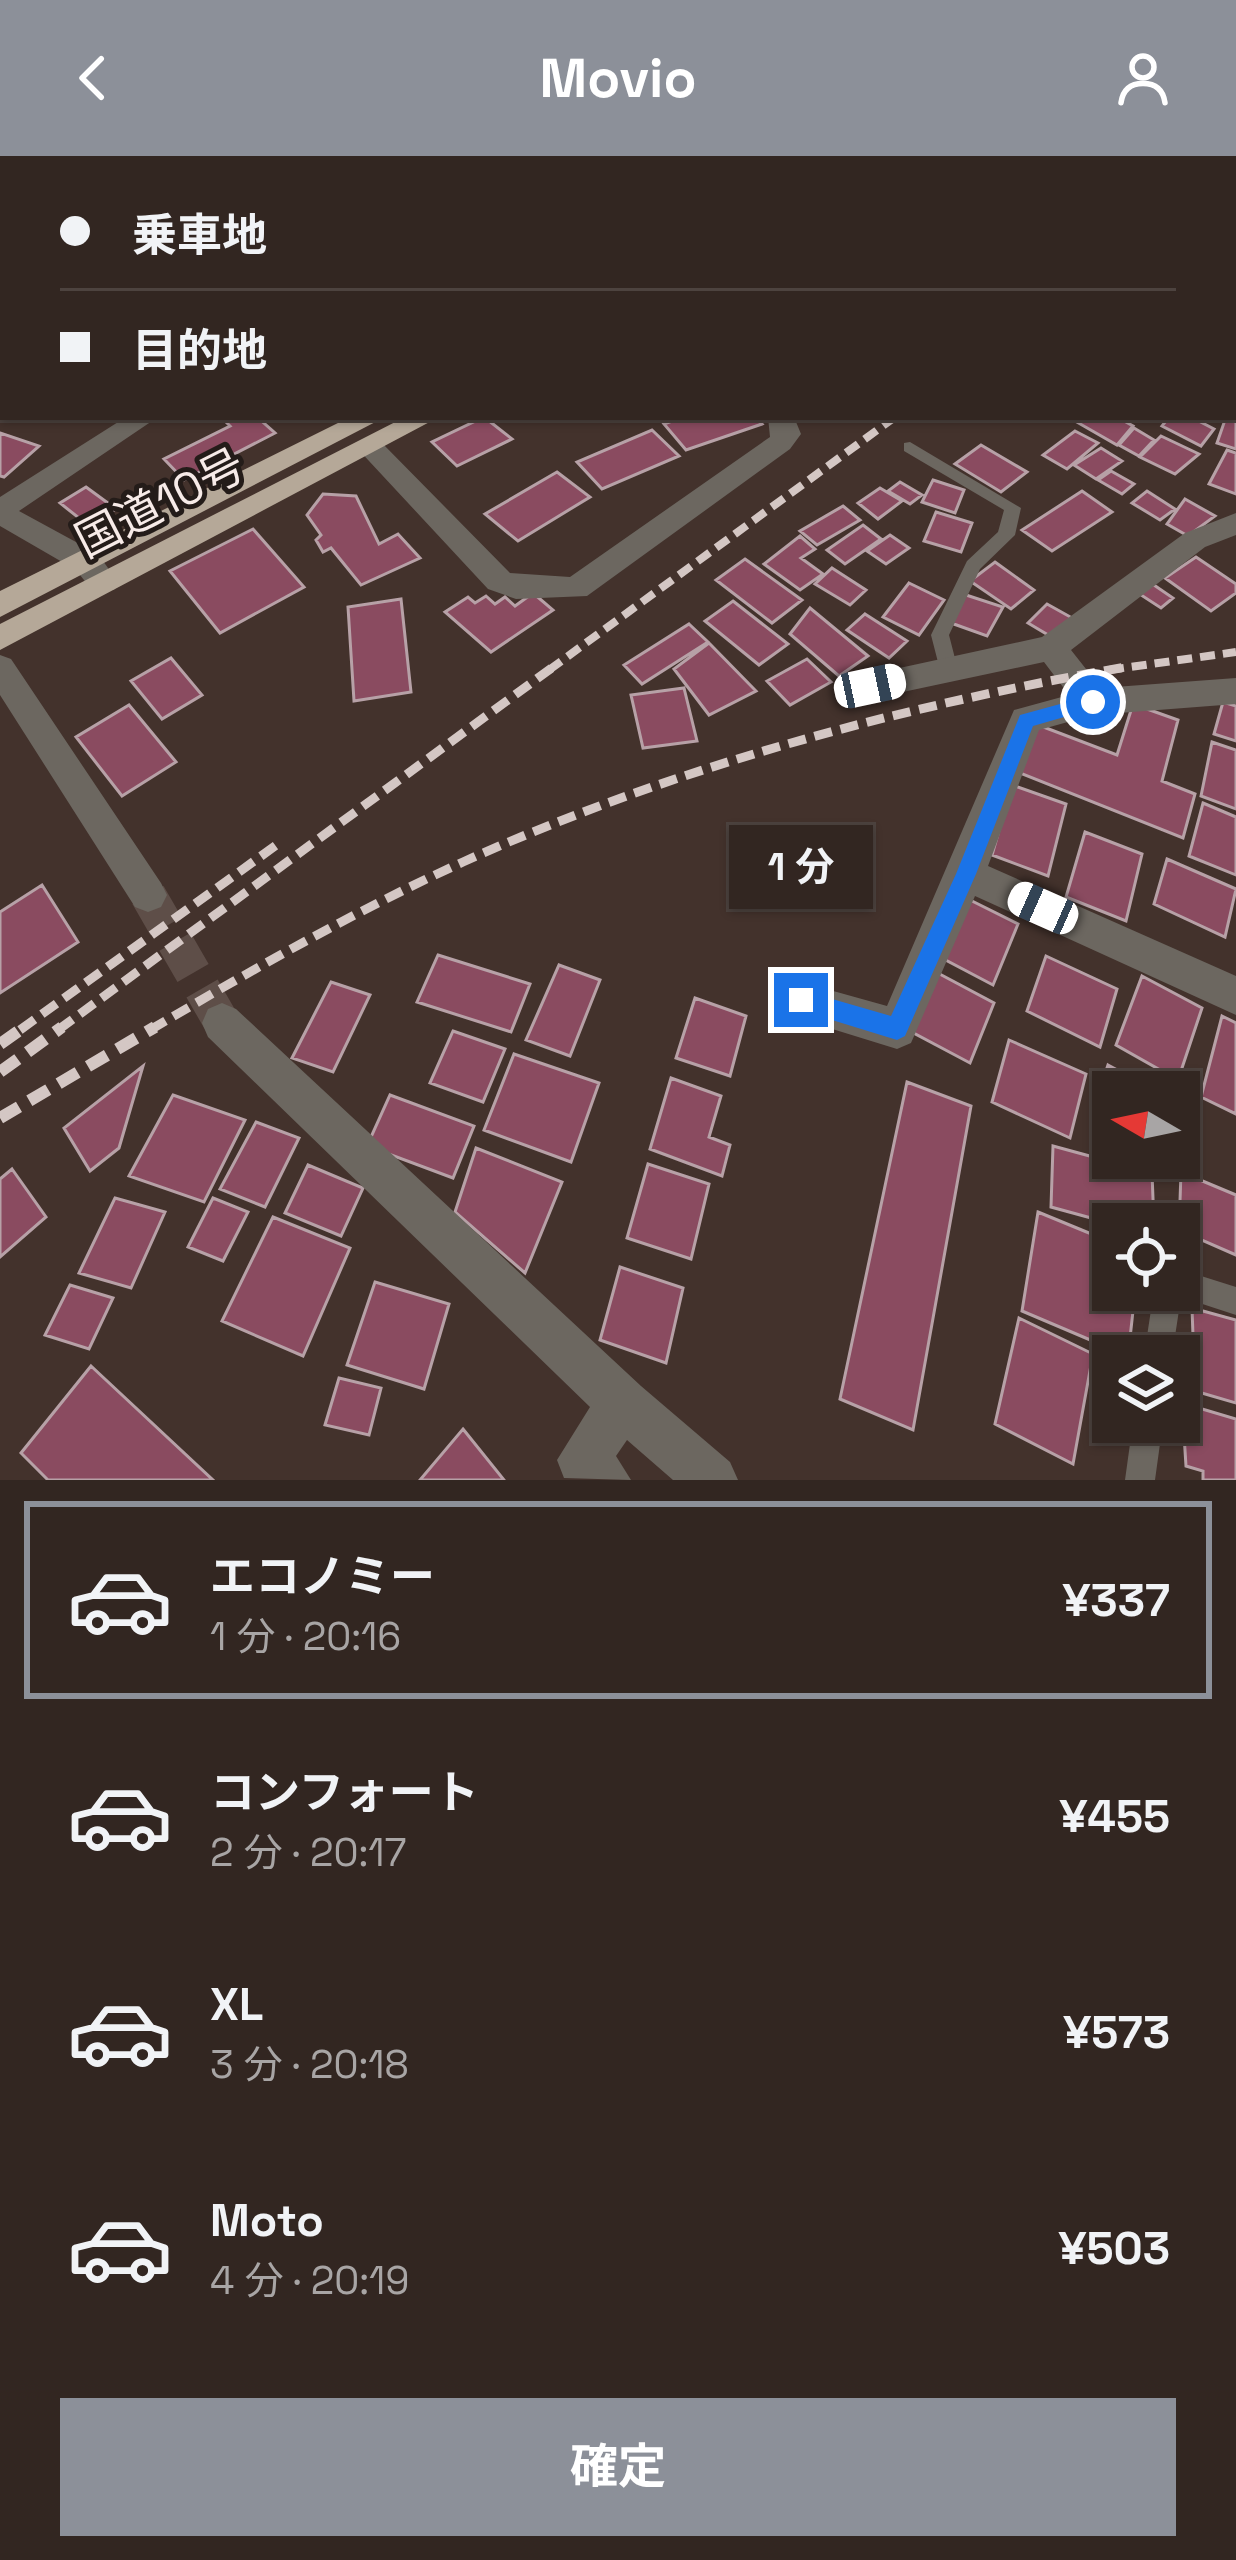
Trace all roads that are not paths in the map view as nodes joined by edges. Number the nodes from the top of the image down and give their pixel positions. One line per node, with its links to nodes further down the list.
1 (140, 420): 6 (street)
2 (415, 420): 4 (highway, 国道10号)
3 (782, 420): 4 (street)
4 (371, 432): 8 (highway, 国道10号)
5 (910, 447): 13 (lane)
6 (0, 512): 8 (street)
7 (1236, 523): 11 (street)
8 (95, 572): 9 (highway, 国道10号); 10 (highway, 国道10号)
9 (0, 605)
10 (0, 638)
11 (1051, 648): 13 (street); 16 (street)
12 (0, 668): 18 (street)
13 (949, 670): 14 (street)
14 (870, 686)
15 (1236, 691): 16 (street)
16 (1093, 702): 17 (street)
17 (966, 874): 19 (street); 20 (street)
18 (148, 895)
19 (1236, 996)
20 (801, 1000)
21 (221, 1023): 24 (street)
22 (1200, 1289): 23 (lane)
23 (1236, 1300)
24 (623, 1404): 26 (street); 27 (street)
25 (1145, 1443): 28 (lane)
26 (605, 1480)
27 (712, 1480)
28 (1140, 1480)

